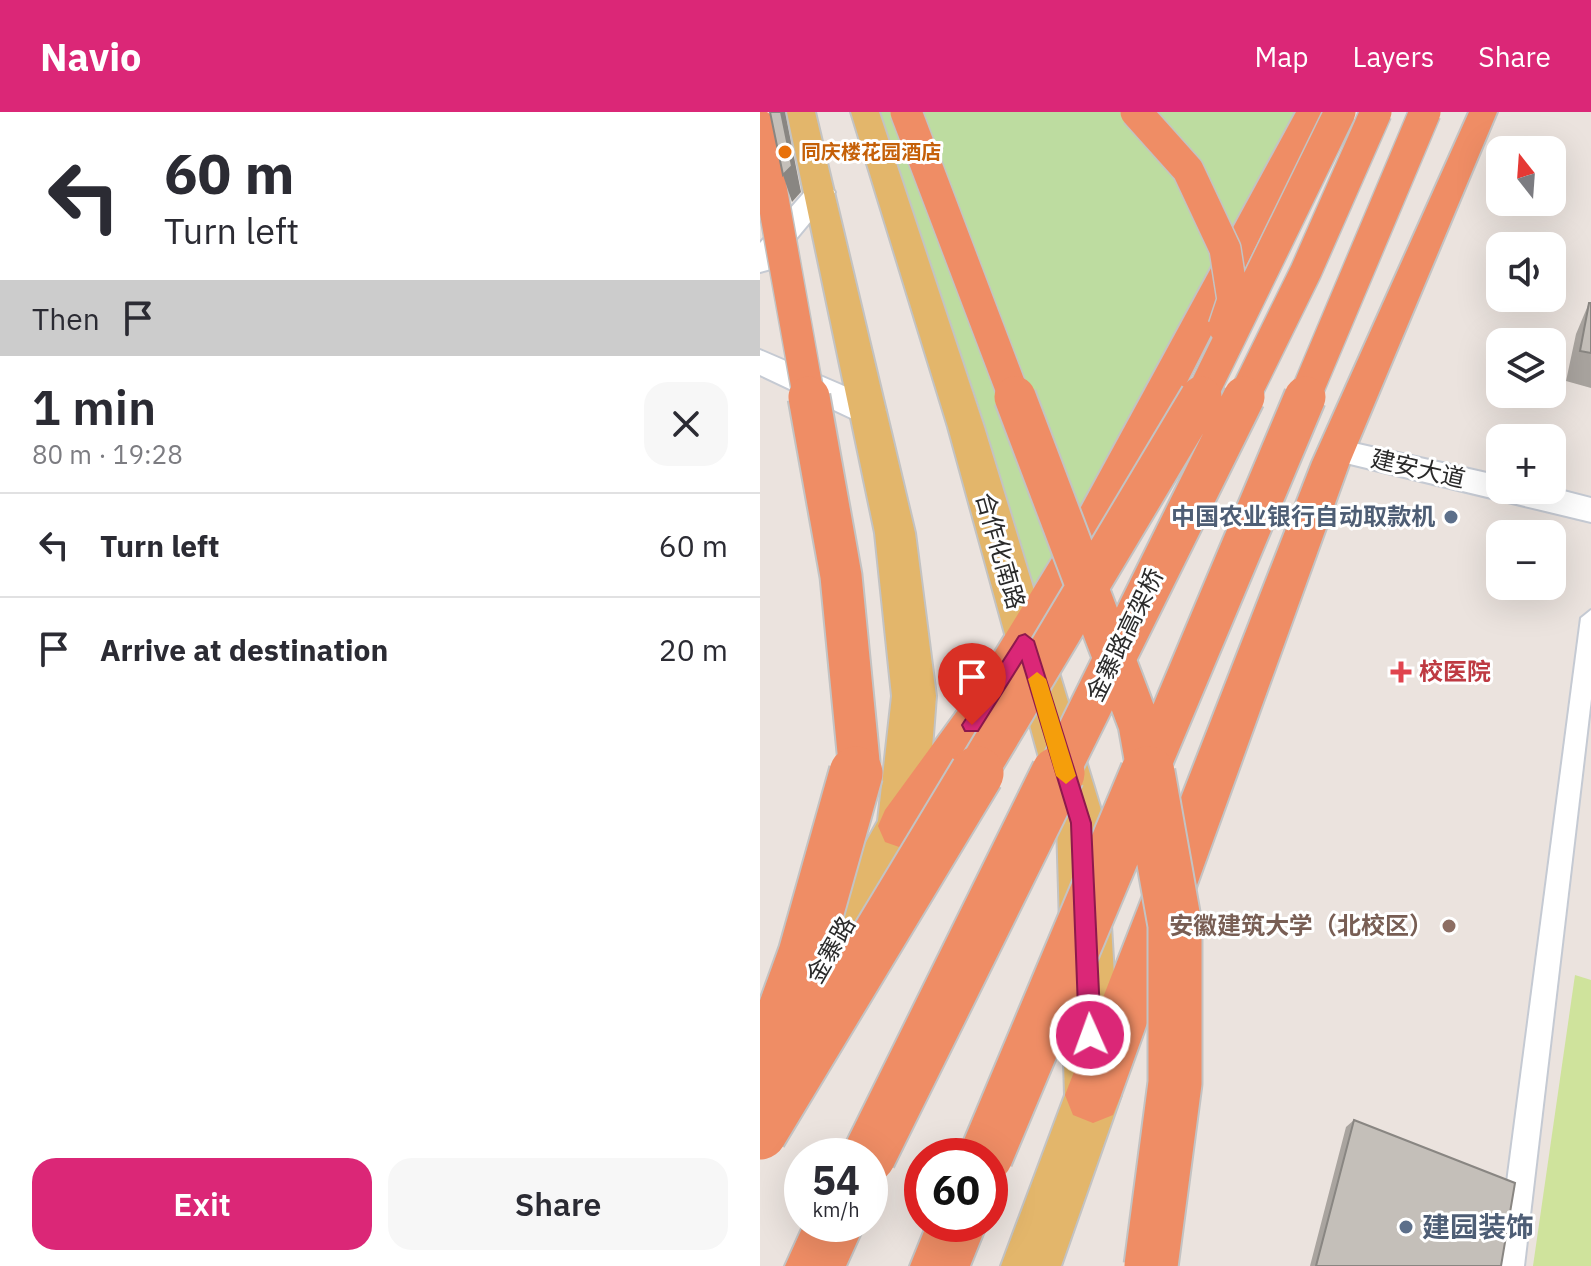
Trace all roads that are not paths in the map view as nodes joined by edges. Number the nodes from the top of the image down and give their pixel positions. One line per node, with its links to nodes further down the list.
1 (801, 112): 13 (main road)
2 (865, 112): 23 (main road, 合作化南路)
3 (906, 112): 35 (highway, bridge)
4 (1136, 112): 17 (highway, bridge)
5 (1310, 112): 23 (highway)
6 (1340, 112): 17 (highway, bridge)
7 (1376, 112): 28 (highway, 金寨路高架桥, bridge)
8 (1425, 112): 12 (highway, bridge)
9 (1435, 112): 12 (highway, bridge)
10 (1483, 112): 18 (highway)
11 (760, 126): 25 (highway, bridge)
12 (1404, 158): 29 (highway, bridge)
13 (820, 192): 14 (street); 16 (main road)
14 (760, 262)
15 (760, 361): 16 (street)
16 (868, 411): 24 (main road)
17 (1192, 415): 27 (highway, bridge)
18 (1336, 450): 19 (street, 建安大道); 26 (highway)
19 (1486, 485)
20 (1566, 504): 21 (street)
21 (1591, 510)
22 (1591, 618): 36 (lane)
23 (1025, 641): 24 (highway); 26 (main road, 合作化南路)
24 (902, 826): 25 (main road, 金寨路)
25 (760, 1076)
26 (1093, 1095): 34 (main road)
27 (760, 1133)
28 (878, 1138)
29 (994, 1138)
30 (826, 1242): 32 (highway)
31 (950, 1242): 33 (highway)
32 (815, 1266)
33 (940, 1266)
34 (1031, 1266)
35 (1151, 1266)
36 (1510, 1266)

